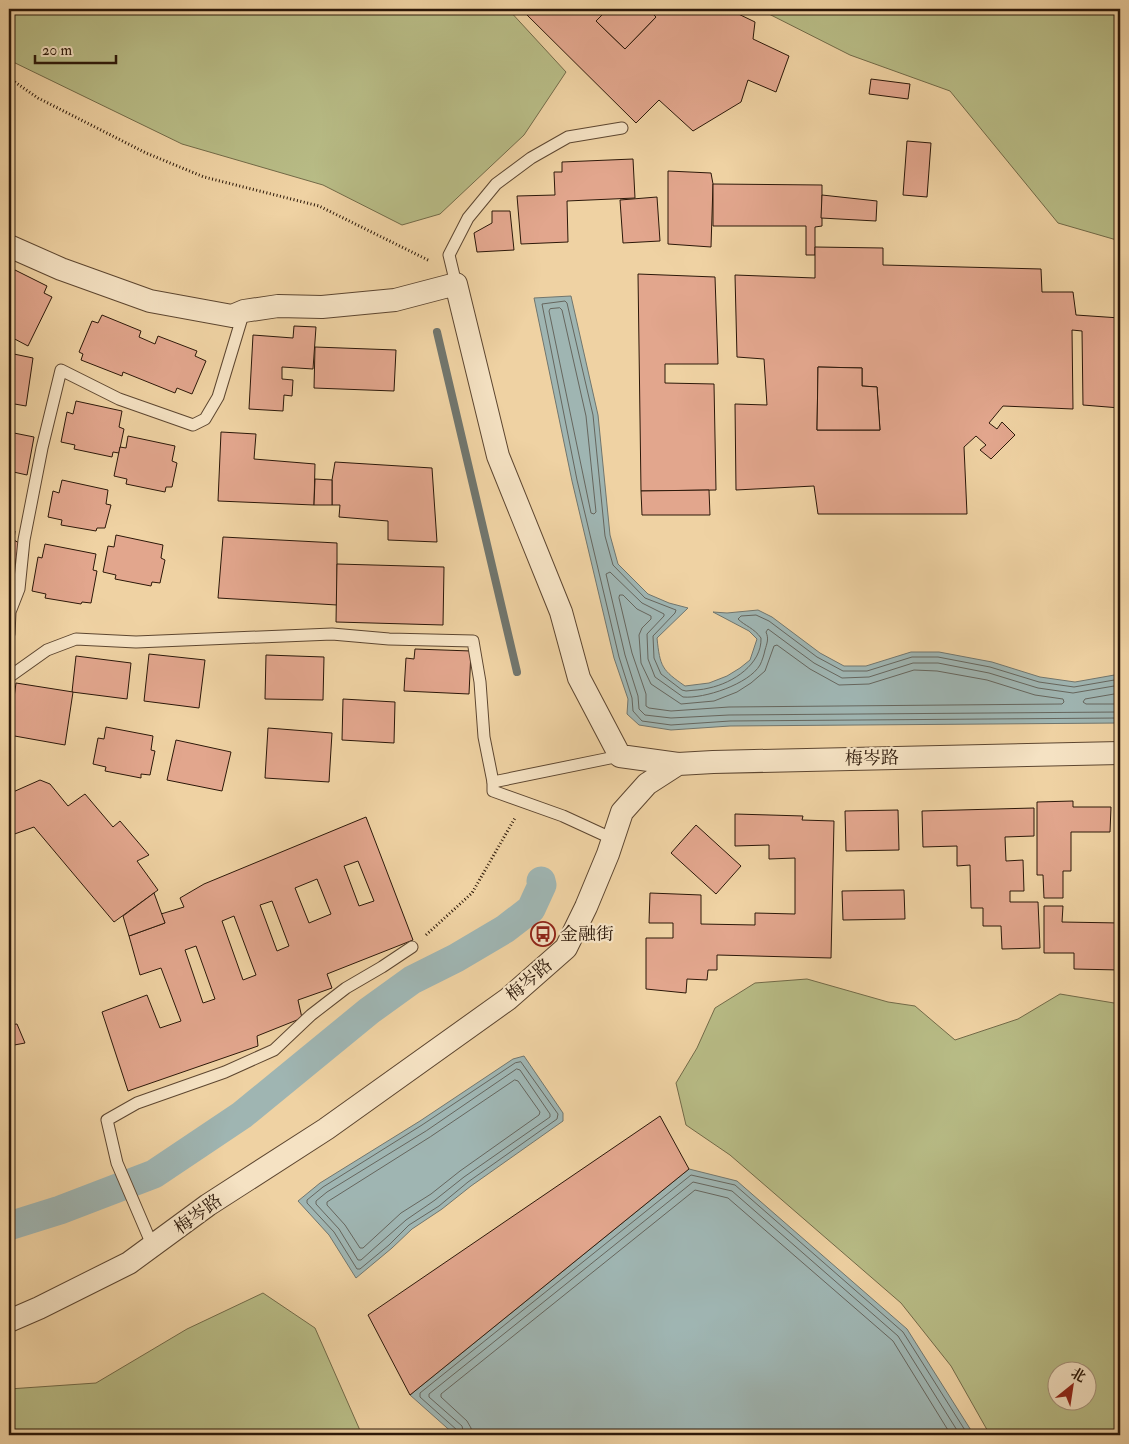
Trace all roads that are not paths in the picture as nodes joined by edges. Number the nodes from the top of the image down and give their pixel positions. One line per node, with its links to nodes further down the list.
1 (622, 128): 3 (lane)
2 (9, 246): 4 (street)
3 (456, 284): 4 (street); 8 (street)
4 (244, 311): 5 (lane)
5 (9, 634)
6 (9, 677): 10 (lane)
7 (1120, 753): 9 (street, 梅岑路)
8 (620, 756): 9 (street); 10 (lane)
9 (678, 764): 11 (street, 梅岑路)
10 (493, 782): 11 (lane)
11 (613, 839): 13 (street, 梅岑路)
12 (412, 947): 13 (lane)
13 (153, 1247): 14 (street, 梅岑路)
14 (9, 1321)

